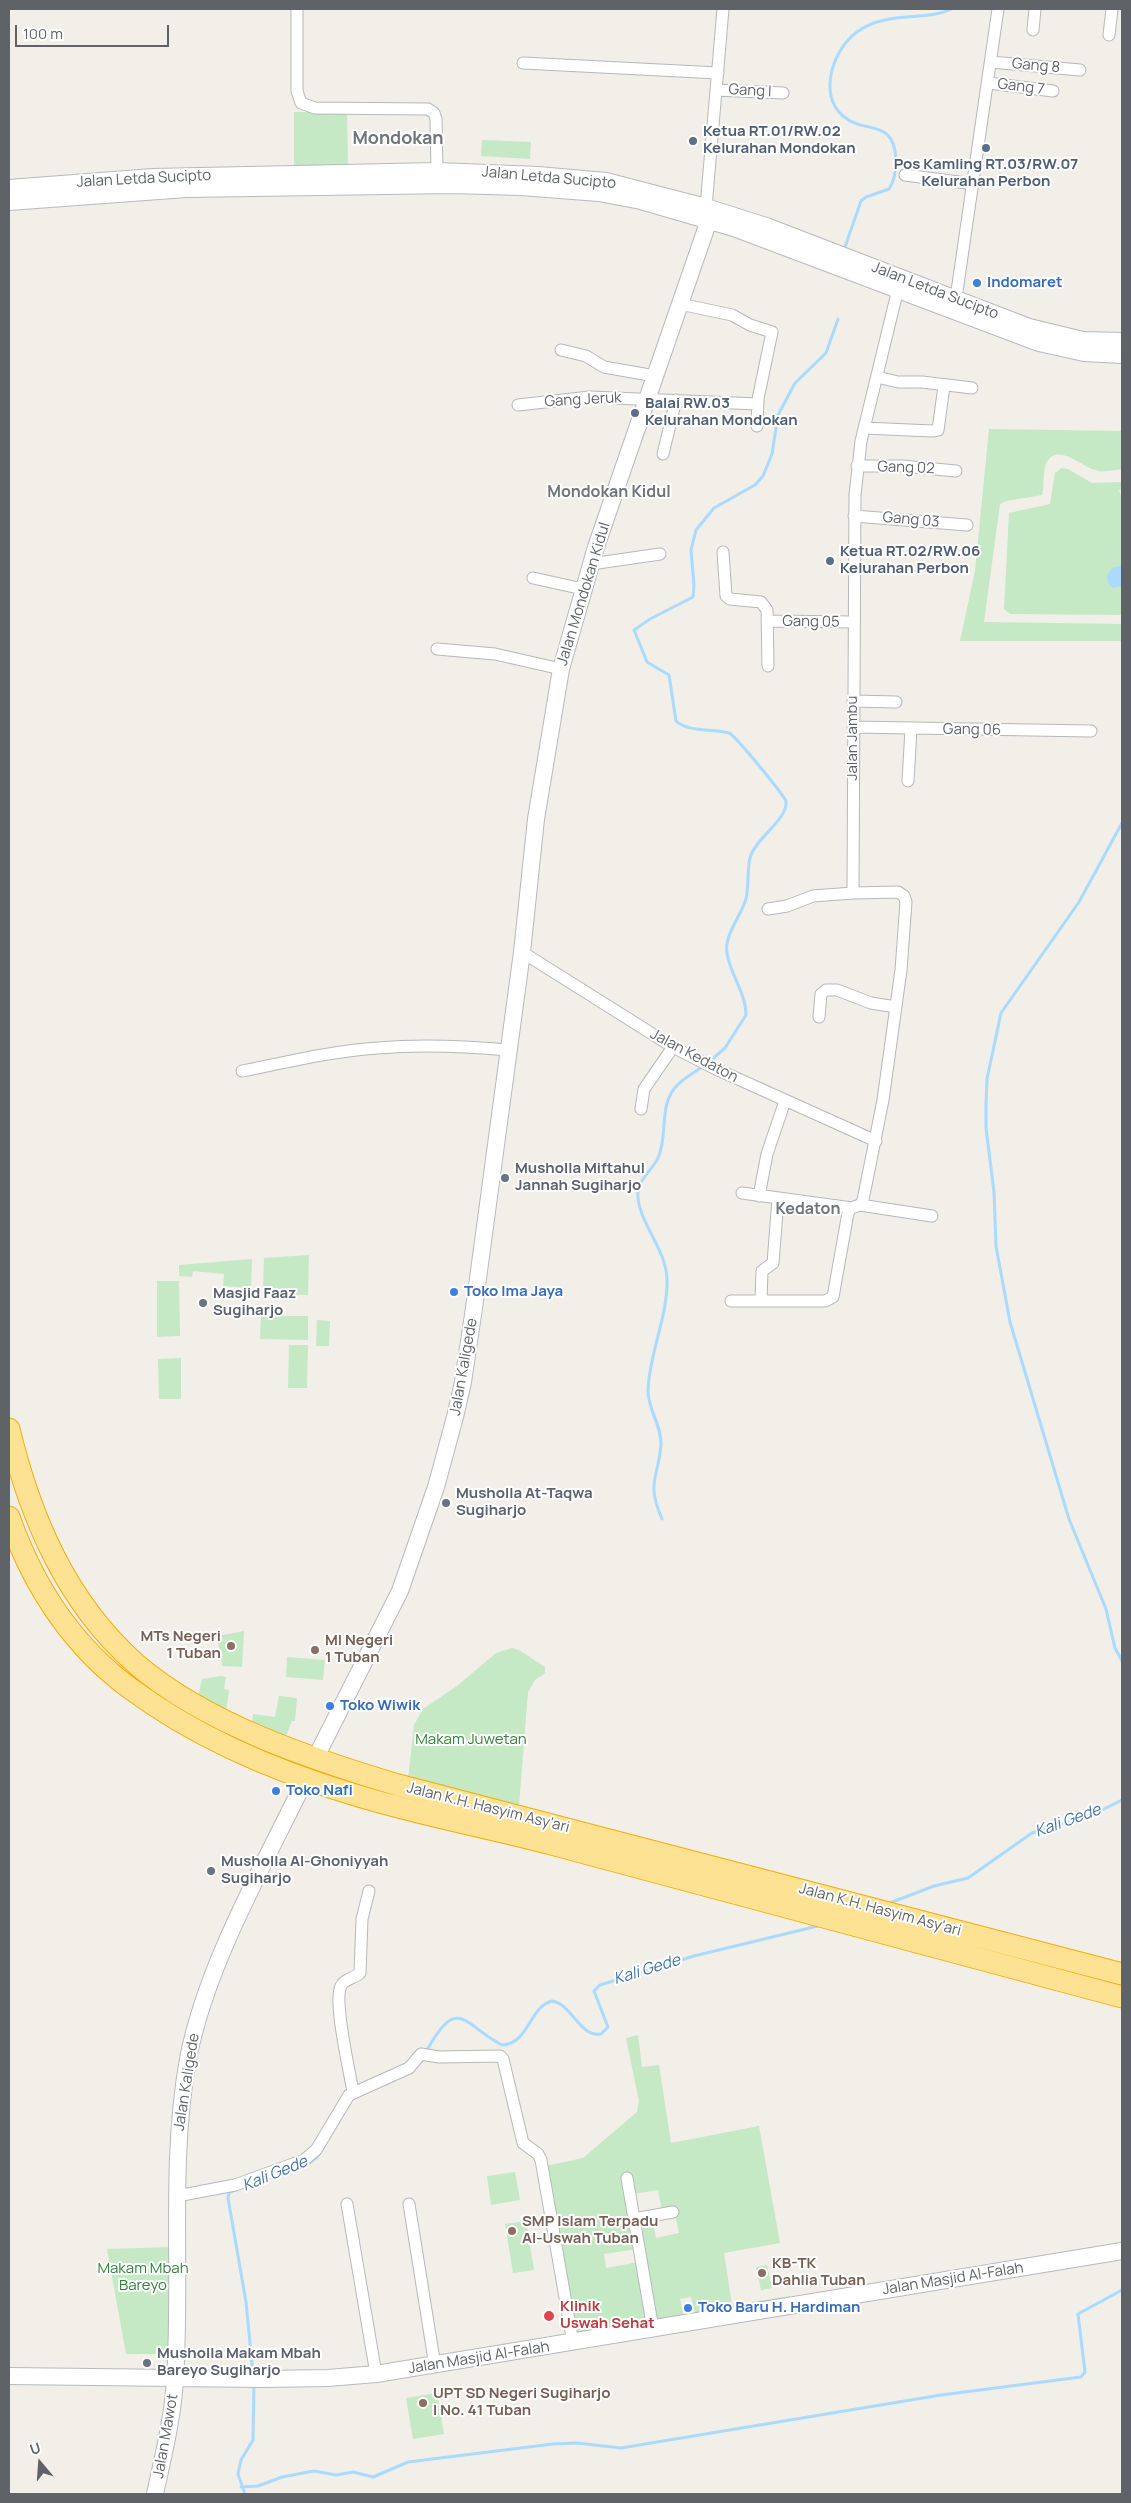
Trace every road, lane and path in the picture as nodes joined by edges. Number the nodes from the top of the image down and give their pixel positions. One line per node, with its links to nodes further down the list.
1 (297, 9): 16 (street)
2 (723, 9): 11 (street)
3 (998, 9): 8 (street)
4 (1035, 9): 6 (street)
5 (1112, 9): 7 (street)
6 (1034, 30)
7 (1109, 35)
8 (991, 62): 10 (street, Gang 8); 12 (street)
9 (523, 63): 11 (street)
10 (1080, 70)
11 (718, 73): 13 (street)
12 (988, 83): 14 (street, Gang 7); 19 (street)
13 (716, 90): 15 (street, Gang I); 24 (street)
14 (1053, 91)
15 (783, 93)
16 (437, 171): 18 (street, Jalan Letda Sucipto); 22 (street, Jalan Letda Sucipto)
17 (905, 175): 19 (street)
18 (342, 180): 20 (street, Jalan Letda Sucipto); 22 (street, Jalan Letda Sucipto)
19 (974, 184): 28 (street)
20 (114, 186): 21 (street, Jalan Letda Sucipto); 23 (street, Jalan Letda Sucipto)
21 (9, 188)
22 (626, 191): 24 (street, Jalan Letda Sucipto)
23 (9, 202)
24 (707, 213): 25 (street, Jalan Letda Sucipto); 27 (street, Jalan Mondokan Kidul)
25 (813, 250): 26 (street, Jalan Letda Sucipto); 28 (street, Jalan Letda Sucipto)
26 (898, 289): 28 (street, Jalan Letda Sucipto); 33 (street, Jalan Jambu)
27 (680, 304): 32 (street, Jalan Mondokan Kidul); 38 (street)
28 (960, 304): 29 (street, Jalan Letda Sucipto); 31 (street, Jalan Letda Sucipto)
29 (1122, 341)
30 (561, 350): 32 (street)
31 (1122, 355)
32 (655, 376): 36 (street, Jalan Mondokan Kidul)
33 (877, 377): 34 (street); 41 (street, Jalan Jambu)
34 (944, 386): 35 (street); 41 (street)
35 (972, 388)
36 (648, 399): 37 (street, Gang Jeruk); 39 (street, Gang Jeruk); 49 (street, Jalan Mondokan Kidul)
37 (676, 400): 38 (street, Gang Jeruk); 42 (street)
38 (758, 404): 40 (street)
39 (518, 405)
40 (757, 426)
41 (864, 428): 43 (street, Jalan Jambu)
42 (663, 454)
43 (857, 466): 44 (street, Gang 02); 45 (street, Jalan Jambu)
44 (956, 471)
45 (854, 516): 46 (street, Gang 03); 53 (street, Jalan Jambu)
46 (967, 525)
47 (723, 552): 52 (street, Gang 05)
48 (660, 554): 49 (street)
49 (591, 564): 51 (street, Jalan Mondokan Kidul)
50 (533, 578): 51 (street)
51 (583, 589): 56 (street, Jalan Mondokan Kidul)
52 (768, 621): 53 (street, Gang 05); 55 (street, Gang 05)
53 (853, 622): 57 (street, Jalan Jambu)
54 (437, 649): 56 (street)
55 (768, 666)
56 (561, 669): 65 (street, Jalan Mondokan Kidul)
57 (853, 701): 58 (street); 59 (street, Jalan Jambu)
58 (896, 702)
59 (853, 727): 60 (street, Gang 06); 63 (street, Jalan Jambu)
60 (911, 729): 61 (street, Gang 06); 62 (street)
61 (1091, 731)
62 (908, 781)
63 (853, 893): 64 (street); 66 (street)
64 (768, 909)
65 (522, 952): 68 (street, Jalan Kedaton); 69 (street, Jalan Kaligede)
66 (896, 1008): 67 (street); 73 (street)
67 (819, 1017)
68 (672, 1047): 71 (street, Jalan Kedaton); 72 (street)
69 (508, 1050): 70 (street); 83 (street, Jalan Kaligede)
70 (242, 1071)
71 (785, 1101): 73 (street, Jalan Kedaton); 75 (street)
72 (641, 1108)
73 (876, 1141): 77 (street)
74 (742, 1193): 75 (street)
75 (759, 1196): 76 (street)
76 (778, 1199): 77 (street); 79 (street)
77 (856, 1206): 78 (street); 79 (street)
78 (932, 1216)
79 (761, 1301): 80 (street)
80 (731, 1302)
81 (9, 1429): 83 (highway, Jalan K.H. Hasyim Asy'ari)
82 (9, 1517): 84 (highway, Jalan K.H. Hasyim Asy'ari)
83 (316, 1757): 85 (highway, Jalan K.H. Hasyim Asy'ari)
84 (306, 1778): 86 (highway, Jalan K.H. Hasyim Asy'ari); 92 (street, Jalan Kaligede)
85 (425, 1792): 86 (highway); 88 (highway, Jalan K.H. Hasyim Asy'ari)
86 (544, 1842): 89 (highway, Jalan K.H. Hasyim Asy'ari)
87 (368, 1891): 90 (street)
88 (1122, 1974)
89 (1122, 1997)
90 (353, 2092): 92 (street); 99 (street)
91 (627, 2178): 96 (street)
92 (177, 2196): 103 (street, Jalan Kaligede)
93 (347, 2204): 101 (street)
94 (409, 2204): 100 (street)
95 (673, 2212): 96 (street)
96 (634, 2219): 98 (street)
97 (1122, 2251): 98 (street, Jalan Masjid Al-Falah)
98 (653, 2330): 99 (street, Jalan Masjid Al-Falah)
99 (572, 2343): 100 (street, Jalan Masjid Al-Falah)
100 (435, 2366): 101 (street, Jalan Masjid Al-Falah)
101 (376, 2374): 103 (street, Jalan Masjid Al-Falah)
102 (9, 2376): 103 (street, Jalan Masjid Al-Falah)
103 (175, 2378): 104 (street, Jalan Mawot)
104 (155, 2494)

